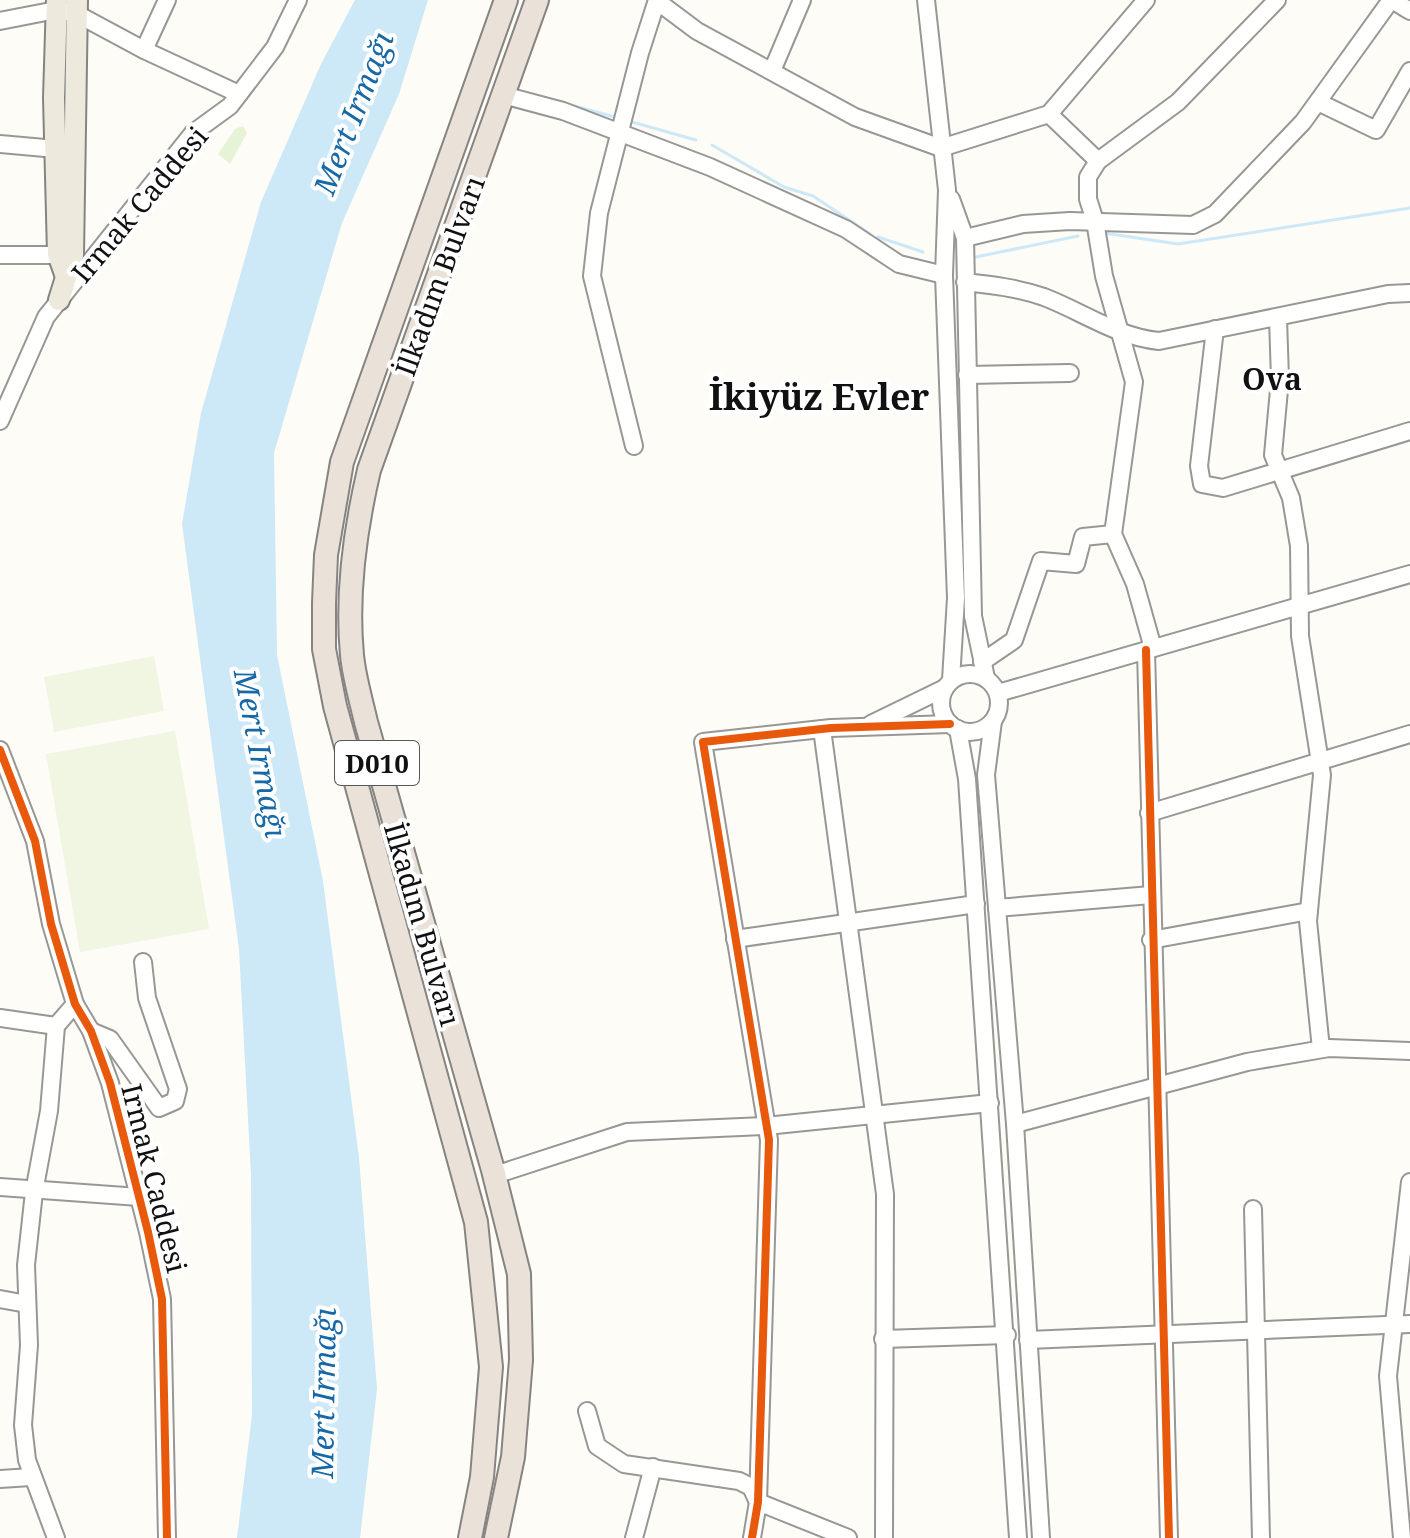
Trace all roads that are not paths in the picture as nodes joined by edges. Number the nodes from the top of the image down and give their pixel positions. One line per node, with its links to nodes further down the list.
1 (167, 0): 15 (street)
2 (298, 0): 18 (street, Irmak Caddesi)
3 (506, 0): 101 (highway, İlkadım Bulvarı / D010)
4 (537, 0): 19 (highway, İlkadım Bulvarı / D010)
5 (802, 0): 16 (street)
6 (926, 0): 24 (street)
7 (1146, 0): 21 (street)
8 (1277, 0): 26 (street)
9 (1392, 0): 13 (street); 20 (street)
10 (657, 1): 16 (street); 22 (street)
11 (56, 5): 12 (street); 14 (street); 25 (main road)
12 (77, 7): 15 (street); 31 (main road)
13 (1410, 11)
14 (0, 21)
15 (144, 50): 18 (street)
16 (772, 71): 24 (street)
17 (1410, 71): 20 (street)
18 (239, 94): 35 (street, Irmak Caddesi)
19 (503, 95): 22 (street); 79 (highway, İlkadım Bulvarı / D010)
20 (1318, 102): 28 (street)
21 (1049, 114): 24 (street); 26 (street)
22 (621, 133): 32 (street); 43 (street)
23 (0, 144): 25 (street)
24 (941, 148): 27 (street)
25 (56, 149): 31 (main road)
26 (1098, 161): 28 (street)
27 (947, 190): 29 (street); 32 (street)
28 (1095, 221): 29 (street); 38 (street)
29 (965, 238): 33 (street)
30 (0, 255): 31 (street)
31 (65, 261): 35 (main road)
32 (944, 275): 50 (street)
33 (965, 282): 38 (street); 40 (street)
34 (1410, 293): 36 (street)
35 (59, 300): 41 (street, Irmak Caddesi)
36 (1278, 318): 37 (street); 44 (street)
37 (1215, 329): 38 (street); 44 (street)
38 (1122, 333): 45 (street)
39 (1070, 373): 40 (street)
40 (967, 375): 49 (street)
41 (0, 421)
42 (1410, 431): 44 (street)
43 (634, 446)
44 (1280, 473): 47 (street)
45 (1113, 534): 48 (street); 49 (street)
46 (1410, 574): 47 (street)
47 (1301, 605): 48 (street); 58 (street)
48 (1149, 649): 51 (street); 59 (street)
49 (984, 670): 50 (street); 51 (street)
50 (948, 684): 53 (street); 54 (street)
51 (998, 693): 52 (street)
52 (993, 721): 53 (street); 62 (street)
53 (954, 726): 54 (street); 61 (street)
54 (866, 727): 55 (street)
55 (822, 729): 64 (street); 65 (street)
56 (1410, 734): 58 (street)
57 (0, 750): 68 (street, Irmak Caddesi)
58 (1320, 762): 59 (street); 63 (street)
59 (1149, 813): 60 (street)
60 (1151, 895): 62 (street); 66 (street)
61 (976, 904): 64 (street); 75 (street)
62 (997, 908): 77 (street)
63 (1309, 911): 66 (street); 72 (street)
64 (851, 922): 65 (street); 76 (street)
65 (735, 939): 78 (street)
66 (1151, 940): 74 (street)
67 (143, 962): 71 (street)
68 (75, 1004): 70 (street); 71 (street, Irmak Caddesi)
69 (0, 1018): 70 (street)
70 (56, 1026): 82 (street)
71 (91, 1031): 83 (street, Irmak Caddesi)
72 (1321, 1049): 73 (street); 74 (street)
73 (1410, 1051)
74 (1155, 1087): 77 (street); 89 (street)
75 (990, 1103): 76 (street); 90 (street)
76 (876, 1115): 78 (street); 91 (street)
77 (1015, 1124): 92 (street)
78 (766, 1126): 79 (street); 98 (street)
79 (495, 1175): 102 (highway, İlkadım Bulvarı / D010)
80 (1410, 1182): 87 (street)
81 (0, 1187): 82 (street)
82 (34, 1192): 83 (street); 86 (street)
83 (139, 1197): 100 (street, Irmak Caddesi)
84 (1253, 1209): 88 (street)
85 (0, 1299): 86 (street)
86 (27, 1304): 96 (street)
87 (1402, 1324): 88 (street); 94 (street)
88 (1256, 1330): 89 (street); 110 (street)
89 (1162, 1334): 92 (street); 109 (street)
90 (1007, 1335): 91 (street); 107 (street)
91 (883, 1339): 106 (street)
92 (1028, 1340): 108 (street)
93 (587, 1411): 95 (street)
94 (1403, 1462): 111 (street)
95 (653, 1467): 98 (street); 103 (street)
96 (31, 1477): 97 (street); 99 (street)
97 (0, 1479)
98 (758, 1502): 104 (street); 105 (street)
99 (56, 1538)
100 (167, 1538)
101 (470, 1538)
102 (496, 1538)
103 (634, 1538)
104 (752, 1538)
105 (848, 1538)
106 (884, 1538)
107 (1018, 1538)
108 (1041, 1538)
109 (1169, 1538)
110 (1261, 1538)
111 (1402, 1538)

